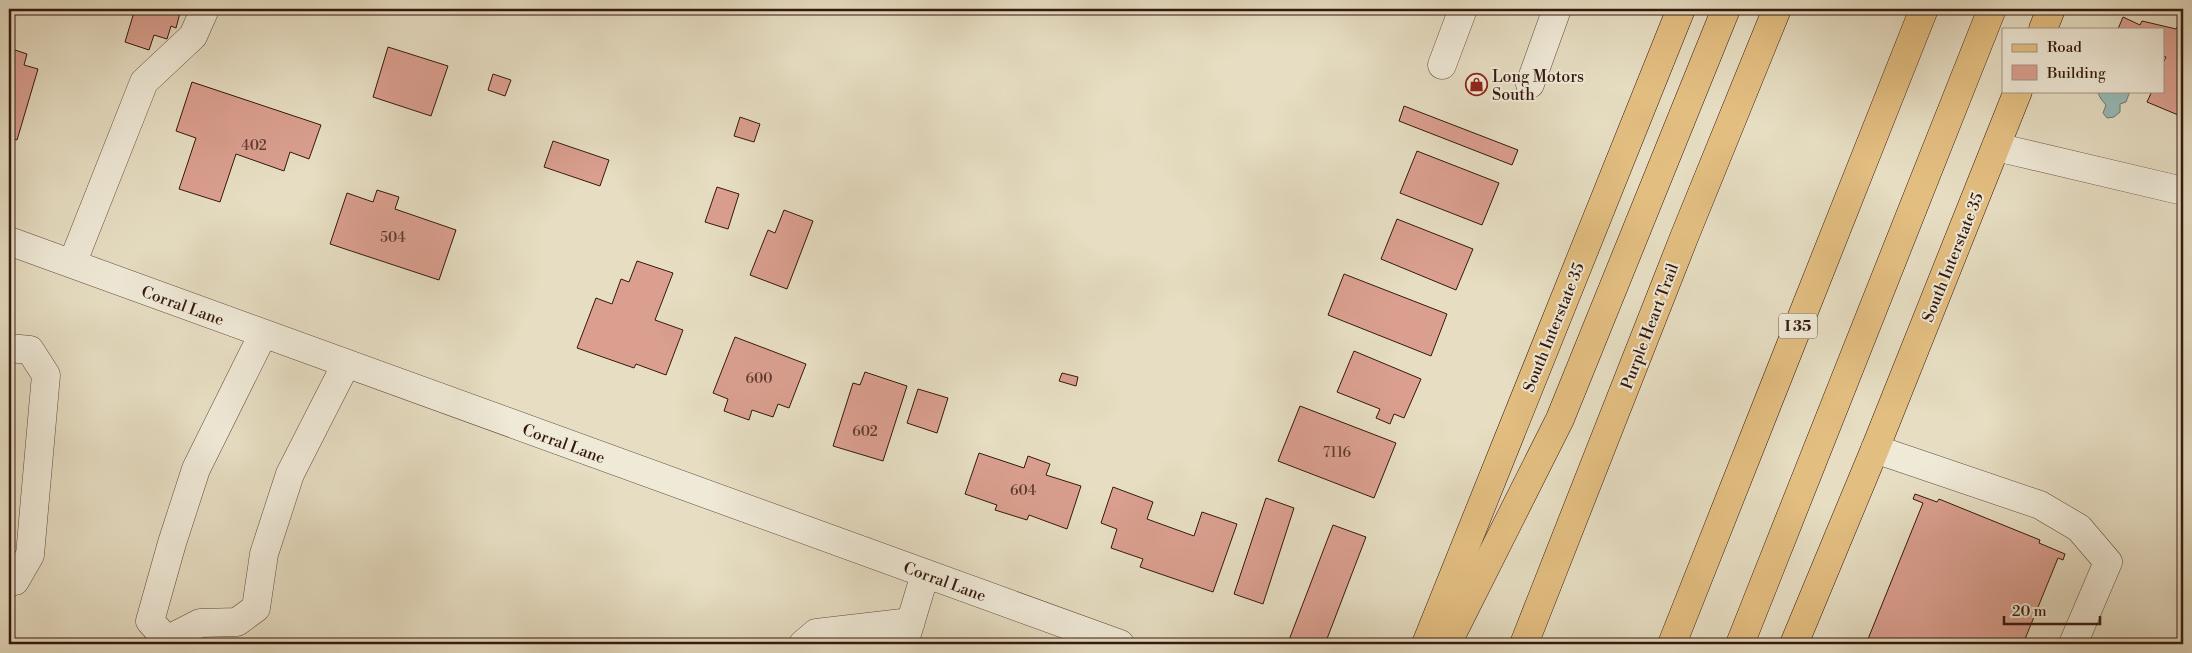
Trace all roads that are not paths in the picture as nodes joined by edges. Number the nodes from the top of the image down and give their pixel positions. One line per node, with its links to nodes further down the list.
1 (205, 9): 17 (street)
2 (1463, 9): 11 (street)
3 (1557, 9): 12 (street)
4 (1681, 9): 28 (main road, South Interstate 35)
5 (1726, 9): 29 (main road)
6 (1777, 9): 30 (main road, Purple Heart Trail)
7 (1924, 9): 31 (main road, I 35)
8 (1992, 9): 32 (main road)
9 (2052, 9): 10 (main road)
10 (2043, 28)
11 (1442, 65)
12 (1530, 84)
13 (2018, 92): 14 (main road, South Interstate 35)
14 (1996, 148): 15 (street); 21 (main road, South Interstate 35)
15 (2183, 192)
16 (9, 241): 17 (street, Corral Lane)
17 (72, 264): 18 (street, Corral Lane)
18 (263, 334): 20 (street, Corral Lane); 25 (street)
19 (9, 348): 23 (street)
20 (346, 364): 22 (street, Corral Lane); 25 (street)
21 (1876, 449): 33 (main road, South Interstate 35); 34 (street)
22 (925, 574): 24 (street); 27 (street, Corral Lane)
23 (9, 582)
24 (907, 633): 26 (street)
25 (165, 642)
26 (803, 644)
27 (1120, 644)
28 (1426, 644)
29 (1447, 644)
30 (1524, 644)
31 (1672, 644)
32 (1740, 644)
33 (1794, 644)
34 (2073, 644)

